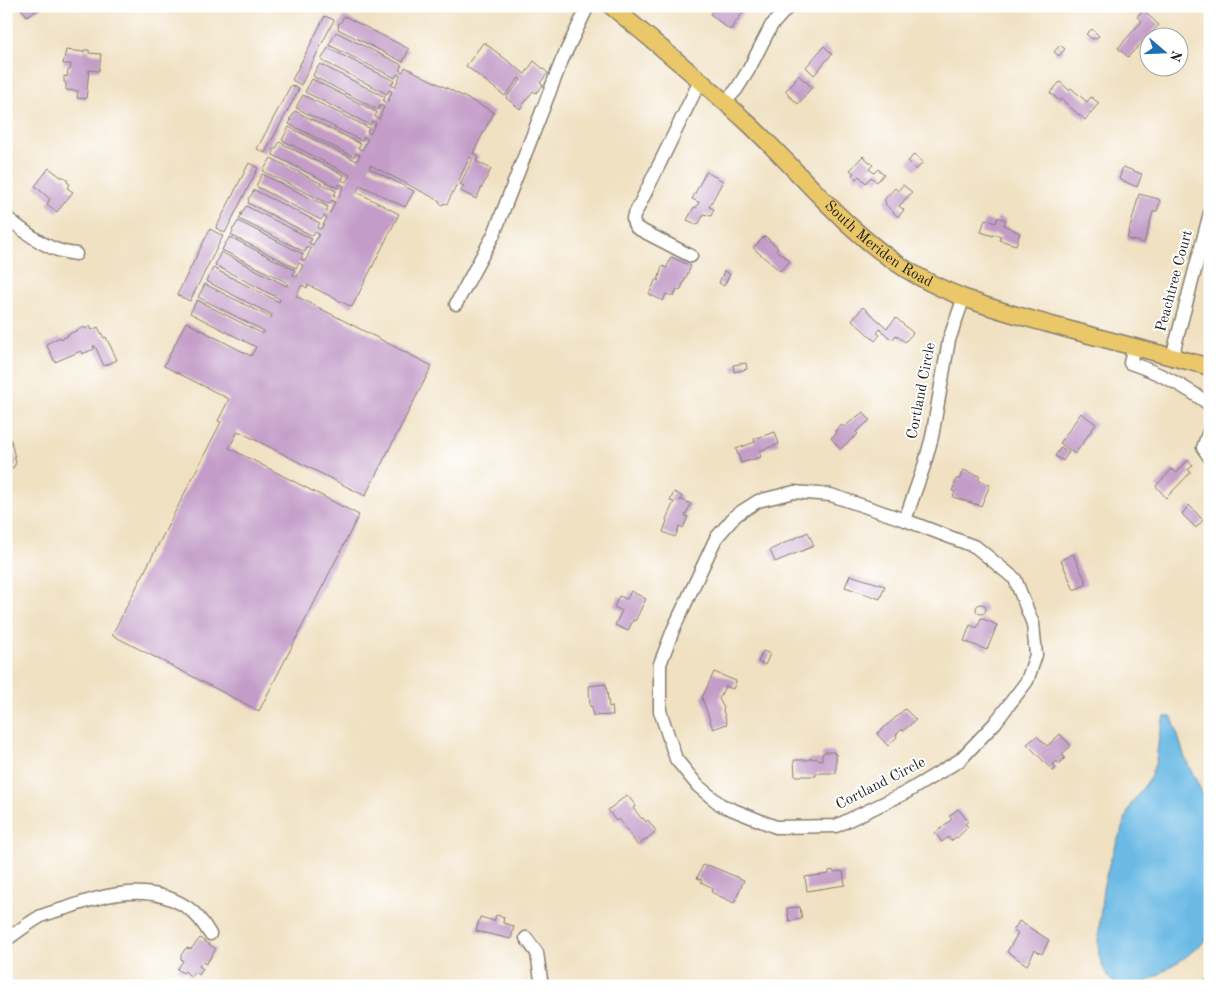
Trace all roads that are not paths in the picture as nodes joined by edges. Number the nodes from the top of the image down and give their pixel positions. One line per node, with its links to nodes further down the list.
1 (588, 6): 11 (street)
2 (611, 6): 4 (main road, South Meriden Road)
3 (789, 6): 5 (street)
4 (700, 81): 5 (main road, South Meriden Road); 9 (street)
5 (725, 102): 10 (main road, South Meriden Road)
6 (1210, 214): 13 (street, Peachtree Court)
7 (6, 217): 8 (street)
8 (76, 254)
9 (692, 256)
10 (964, 298): 12 (main road, South Meriden Road); 18 (street, Cortland Circle)
11 (456, 304)
12 (1134, 347): 13 (main road, South Meriden Road); 15 (street)
13 (1172, 357): 14 (main road, South Meriden Road)
14 (1210, 367)
15 (1210, 405)
16 (1210, 428): 17 (street)
17 (1210, 458)
18 (905, 520): 18 (street, Cortland Circle)
19 (210, 934): 21 (street)
20 (526, 938): 22 (street)
21 (6, 940)
22 (542, 986)

